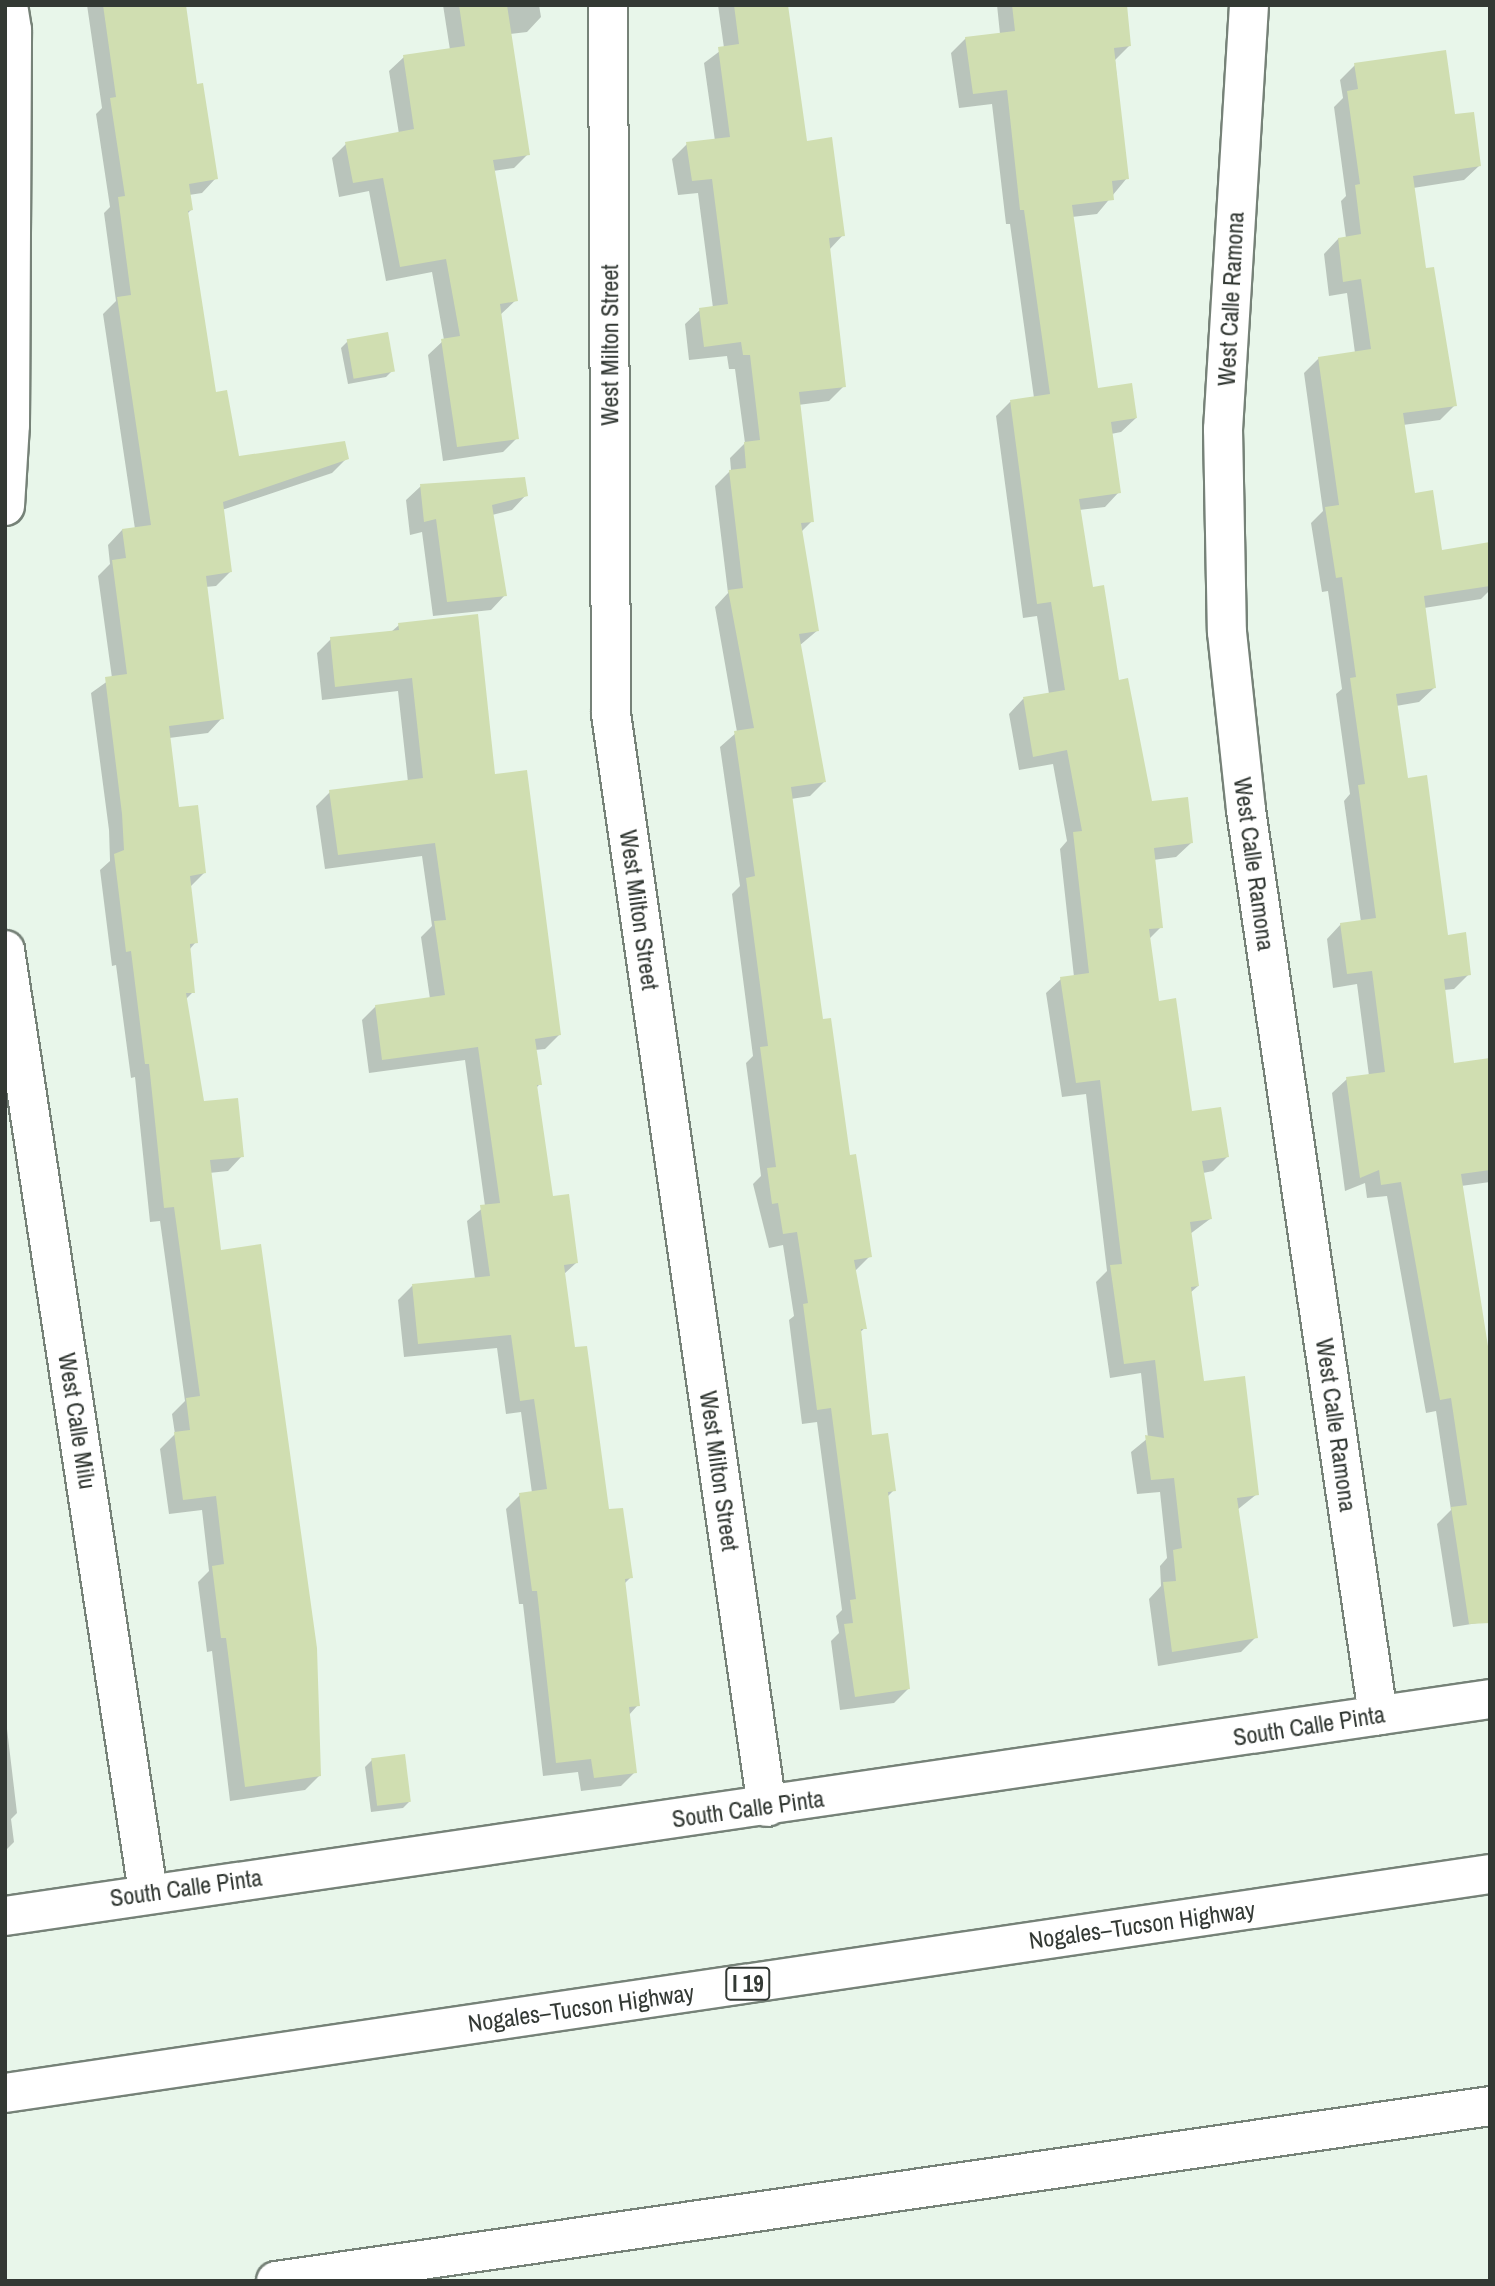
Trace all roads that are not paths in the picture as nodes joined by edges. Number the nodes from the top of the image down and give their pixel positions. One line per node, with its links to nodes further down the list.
1 (8, 5): 4 (main road)
2 (608, 5): 8 (main road, West Milton Street)
3 (1249, 5): 7 (main road, West Calle Ramona)
4 (5, 506)
5 (5, 950): 10 (main road, West Calle Milu)
6 (1490, 1699): 7 (main road, South Calle Pinta)
7 (1378, 1715): 8 (main road, South Calle Pinta)
8 (767, 1807): 10 (main road, South Calle Pinta)
9 (1490, 1874): 12 (main road, Nogales–Tucson Highway / I 19)
10 (148, 1892): 11 (main road, South Calle Pinta)
11 (5, 1916)
12 (5, 2093)
13 (1490, 2106): 14 (main road)
14 (276, 2281)

